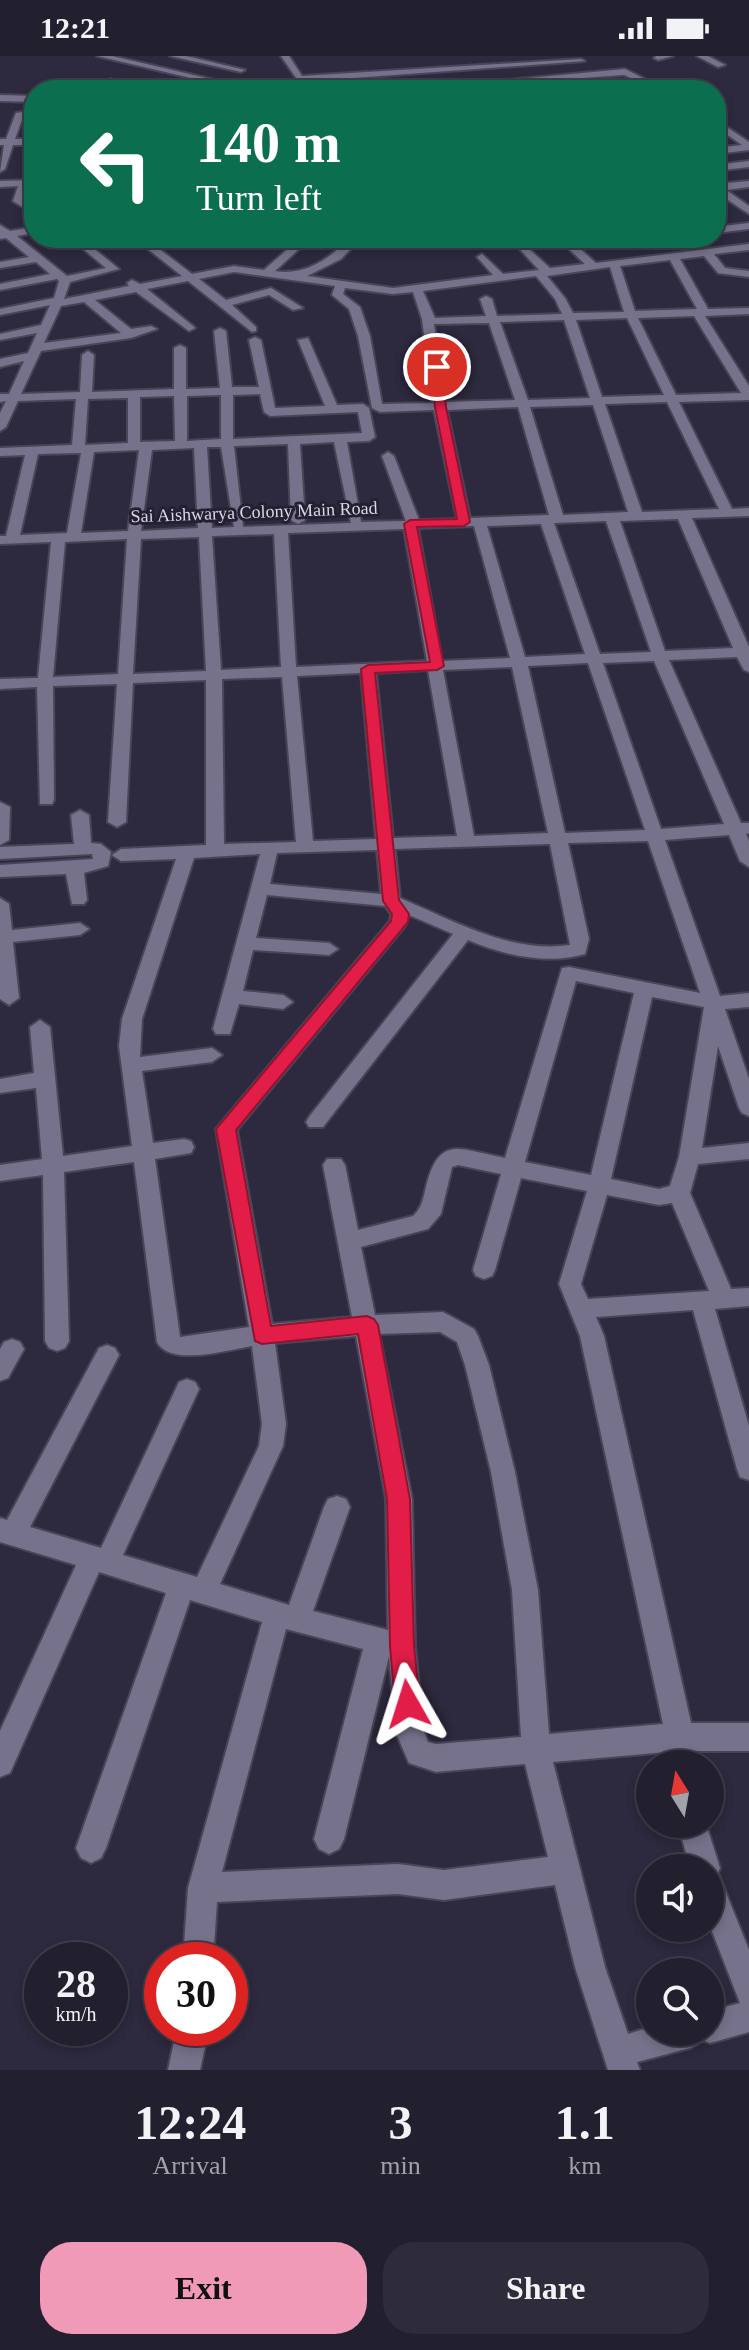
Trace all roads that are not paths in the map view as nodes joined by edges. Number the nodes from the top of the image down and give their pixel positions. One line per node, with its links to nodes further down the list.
1 (101, 56): 19 (street)
2 (174, 56): 11 (street)
3 (219, 56): 11 (street)
4 (285, 56): 20 (street)
5 (479, 56): 16 (street)
6 (531, 56): 12 (street)
7 (669, 56): 9 (street)
8 (701, 56): 13 (street)
9 (658, 58)
10 (578, 59): 12 (street); 18 (street)
11 (204, 62): 17 (street); 19 (street)
12 (538, 64): 16 (street)
13 (721, 65)
14 (341, 66): 20 (street)
15 (437, 66): 16 (street); 20 (street); 23 (street)
16 (489, 67): 24 (street)
17 (241, 70)
18 (592, 72)
19 (178, 74): 22 (street)
20 (347, 76)
21 (567, 77): 25 (street); 26 (street); 27 (street)
22 (205, 80)
23 (450, 80)
24 (500, 80)
25 (540, 80)
26 (572, 80)
27 (636, 80)
28 (0, 98): 29 (street)
29 (24, 99)
30 (24, 114): 32 (street)
31 (726, 130): 33 (street)
32 (4, 142): 37 (street)
33 (749, 147): 34 (street)
34 (726, 150)
35 (749, 164): 36 (street)
36 (726, 167)
37 (0, 169)
38 (24, 183): 39 (street)
39 (0, 184)
40 (749, 184): 41 (street)
41 (726, 186)
42 (726, 195): 44 (street)
43 (729, 208): 44 (street)
44 (745, 209)
45 (749, 226): 46 (street)
46 (726, 229)
47 (24, 231): 48 (street)
48 (3, 233): 50 (street)
49 (749, 247): 59 (street)
50 (24, 248)
51 (25, 248): 62 (street)
52 (88, 248): 68 (street)
53 (152, 248): 72 (street)
54 (295, 248): 69 (street)
55 (346, 248): 73 (street)
56 (523, 248): 70 (street)
57 (573, 248): 66 (street)
58 (623, 248): 63 (street)
59 (707, 252): 60 (street); 71 (street)
60 (673, 256): 63 (street); 88 (street)
61 (482, 257): 75 (street)
62 (39, 258): 65 (street); 74 (street)
63 (637, 261): 64 (street)
64 (614, 264): 66 (street); 89 (street)
65 (0, 265)
66 (595, 267): 70 (street)
67 (243, 268): 69 (street); 72 (street); 80 (street)
68 (114, 269): 74 (street); 78 (street)
69 (269, 271): 73 (street)
70 (544, 274): 75 (street); 90 (street)
71 (749, 274)
72 (188, 276): 78 (street); 84 (street)
73 (298, 276): 76 (street)
74 (63, 277): 77 (street); 83 (street)
75 (502, 279): 79 (street)
76 (341, 285): 79 (street); 114 (street)
77 (0, 287)
78 (137, 287): 81 (street); 94 (street)
79 (417, 289): 91 (street)
80 (271, 291): 84 (street); 85 (street)
81 (86, 298): 83 (street); 98 (street)
82 (486, 299): 92 (street)
83 (57, 302): 87 (street); 93 (street)
84 (223, 304): 104 (street)
85 (297, 308)
86 (749, 311): 88 (street)
87 (0, 312)
88 (701, 312): 89 (street); 109 (street)
89 (631, 315): 90 (street); 111 (street)
90 (569, 317): 92 (street); 112 (street)
91 (428, 319): 92 (street); 114 (street)
92 (493, 319): 113 (street)
93 (43, 328): 97 (street); 101 (street)
94 (189, 328)
95 (151, 329): 98 (street)
96 (220, 331): 106 (street)
97 (0, 337)
98 (133, 337): 101 (street)
99 (304, 340): 115 (street)
100 (180, 348): 105 (street)
101 (34, 352): 103 (street); 110 (street)
102 (88, 355): 108 (street)
103 (0, 363)
104 (267, 390): 106 (street); 115 (street)
105 (181, 392): 106 (street); 107 (street); 120 (street)
106 (227, 392): 119 (street)
107 (134, 395): 108 (street); 122 (street)
108 (84, 396): 110 (street); 123 (street)
109 (749, 396): 111 (street)
110 (6, 398): 116 (street)
111 (674, 398): 112 (street); 127 (street)
112 (599, 402): 113 (street); 130 (street)
113 (523, 404): 114 (street); 132 (street)
114 (440, 407): 135 (street)
115 (333, 410): 117 (street)
116 (0, 427)
117 (340, 439): 118 (street); 134 (street)
118 (294, 441): 119 (street); 133 (street)
119 (227, 443): 121 (street); 136 (street)
120 (181, 444): 121 (street); 122 (street)
121 (200, 444): 139 (street)
122 (140, 446): 123 (street); 140 (street)
123 (83, 448): 124 (street); 141 (street)
124 (33, 450): 125 (street); 142 (street)
125 (0, 452)
126 (388, 456): 137 (street)
127 (727, 512): 128 (street, Sai Aishwarya Colony Main Road); 129 (street, Sai Aishwarya Colony Main Road)
128 (749, 512)
129 (683, 514): 130 (street, Sai Aishwarya Colony Main Road); 144 (street)
130 (636, 515): 131 (street, Sai Aishwarya Colony Main Road)
131 (611, 516): 132 (street, Sai Aishwarya Colony Main Road); 143 (street)
132 (551, 519): 135 (street, Sai Aishwarya Colony Main Road); 145 (street)
133 (298, 520)
134 (356, 520)
135 (472, 522): 137 (street, Sai Aishwarya Colony Main Road); 146 (street)
136 (238, 524)
137 (412, 524): 138 (street, Sai Aishwarya Colony Main Road); 147 (street)
138 (281, 529): 139 (street, Sai Aishwarya Colony Main Road); 149 (street)
139 (205, 532): 140 (street, Sai Aishwarya Colony Main Road); 150 (street)
140 (134, 535): 141 (street, Sai Aishwarya Colony Main Road); 151 (street)
141 (66, 537): 142 (street, Sai Aishwarya Colony Main Road); 152 (street)
142 (3, 541)
143 (660, 657): 144 (street); 145 (street); 158 (street)
144 (747, 657)
145 (595, 659): 146 (street); 159 (street)
146 (519, 662): 147 (street); 160 (street)
147 (437, 666): 148 (street); 162 (street)
148 (368, 669): 149 (street); 163 (street)
149 (289, 673): 150 (street); 164 (street)
150 (214, 675): 151 (street); 167 (street)
151 (127, 678): 152 (street); 157 (street)
152 (45, 681): 153 (street); 154 (street)
153 (0, 684)
154 (46, 800)
155 (2, 807): 161 (street)
156 (80, 815): 166 (street)
157 (117, 822)
158 (743, 828): 159 (street); 171 (street)
159 (654, 835): 160 (street); 188 (street)
160 (556, 838): 162 (street); 179 (street)
161 (0, 840)
162 (466, 840): 163 (street)
163 (385, 844): 164 (street); 176 (street)
164 (305, 847): 165 (street)
165 (270, 848): 167 (street); 174 (street)
166 (83, 849): 168 (street); 172 (street)
167 (215, 850): 169 (street)
168 (0, 853)
169 (187, 853): 170 (street); 192 (street)
170 (121, 855)
171 (749, 861)
172 (74, 868): 173 (street); 175 (street)
173 (0, 871)
174 (259, 889): 176 (street); 181 (street)
175 (78, 900)
176 (391, 901): 179 (street); 213 (street)
177 (0, 904): 180 (street)
178 (80, 929): 180 (street)
179 (464, 933): 196 (street)
180 (3, 937): 185 (street)
181 (245, 943): 182 (street); 184 (street)
182 (329, 949)
183 (644, 989): 188 (street); 203 (street); 205 (street)
184 (231, 996): 187 (street); 190 (street)
185 (9, 998)
186 (749, 1000): 188 (street)
187 (283, 1002)
188 (715, 1003): 195 (street); 200 (street)
189 (40, 1027): 193 (street)
190 (223, 1029)
191 (212, 1055): 192 (street)
192 (133, 1065): 199 (street)
193 (45, 1079): 194 (street); 201 (street)
194 (0, 1086)
195 (749, 1108)
196 (316, 1122)
197 (184, 1147): 199 (street)
198 (749, 1151): 200 (street)
199 (145, 1152): 201 (street); 213 (street)
200 (690, 1157): 206 (street)
201 (53, 1165): 204 (street); 214 (street)
202 (334, 1165): 207 (street)
203 (512, 1167): 205 (street); 207 (street); 208 (street)
204 (0, 1173)
205 (599, 1185): 206 (street); 211 (street)
206 (679, 1193): 210 (street)
207 (350, 1241): 212 (street)
208 (484, 1270)
209 (749, 1297): 210 (street)
210 (712, 1299): 211 (street); 219 (street)
211 (582, 1309): 227 (street)
212 (367, 1325): 213 (street); 225 (street); 229 (street)
213 (262, 1335): 223 (street)
214 (57, 1341)
215 (12, 1349): 217 (street)
216 (107, 1355): 221 (street)
217 (0, 1371)
218 (187, 1389): 222 (street)
219 (749, 1469)
220 (337, 1507): 224 (street)
221 (7, 1532): 222 (street)
222 (100, 1560): 223 (street); 230 (street)
223 (193, 1588): 224 (street); 232 (street)
224 (287, 1617): 225 (street); 234 (street)
225 (391, 1644): 229 (street); 231 (street)
226 (749, 1737): 227 (street)
227 (681, 1750)
228 (636, 1751): 229 (street)
229 (536, 1752): 233 (street)
230 (0, 1763)
231 (329, 1839)
232 (91, 1848)
233 (565, 1869): 234 (street); 242 (street)
234 (203, 1888): 236 (street)
235 (724, 1923): 237 (street)
236 (199, 1942)
237 (749, 1991)
238 (749, 2016): 239 (street)
239 (724, 2023)
240 (189, 2046): 243 (street)
241 (657, 2046): 242 (street)
242 (621, 2061)
243 (184, 2070)

